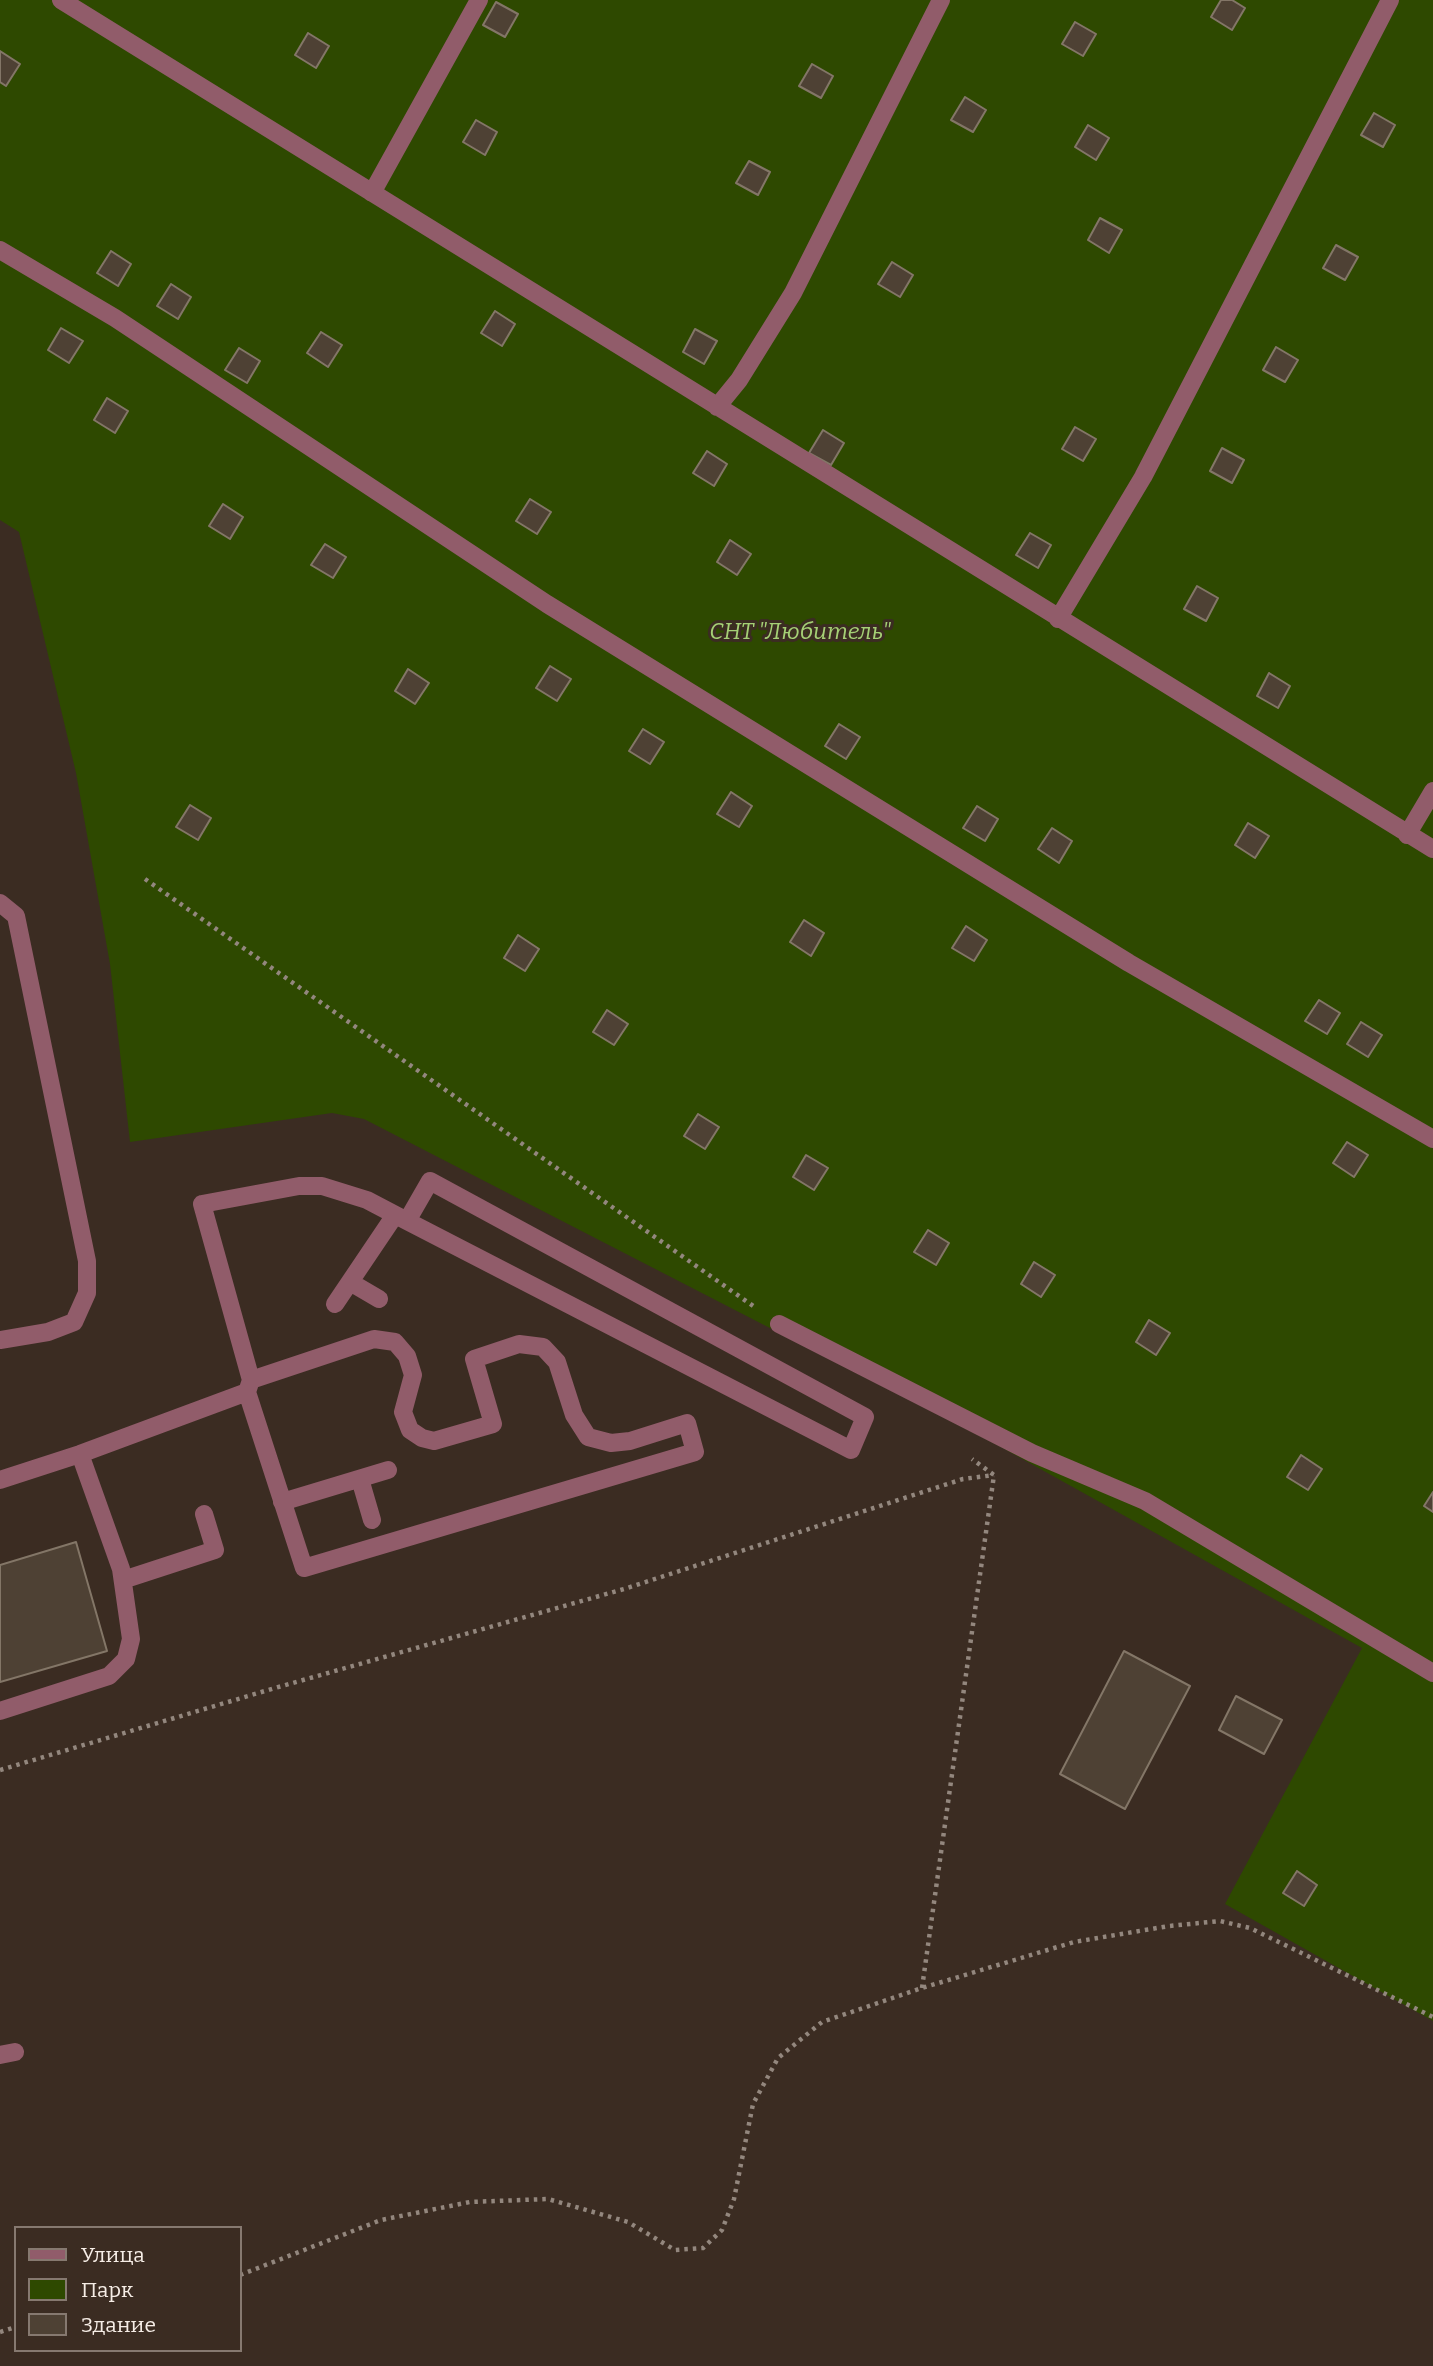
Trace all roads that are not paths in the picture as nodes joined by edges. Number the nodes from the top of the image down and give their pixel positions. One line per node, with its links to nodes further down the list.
1 (61, 0): 5 (lane)
2 (479, 0): 5 (lane)
3 (941, 0): 7 (lane)
4 (1390, 0): 8 (lane)
5 (372, 193): 7 (lane)
6 (0, 250): 13 (lane)
7 (717, 407): 8 (lane)
8 (1058, 619): 10 (lane)
9 (1433, 791): 10 (lane)
10 (1407, 835): 11 (lane)
11 (1433, 849)
12 (0, 902): 20 (lane)
13 (1433, 1139)
14 (401, 1218): 14 (lane); 15 (lane); 21 (lane)
15 (350, 1282): 16 (lane); 17 (lane)
16 (379, 1298)
17 (335, 1304)
18 (0, 1321): 20 (lane)
19 (779, 1324): 30 (lane)
20 (2, 1340)
21 (249, 1386): 22 (lane); 26 (lane); 26 (lane)
22 (80, 1454): 25 (lane); 29 (lane)
23 (388, 1470): 24 (lane)
24 (360, 1479): 26 (lane); 28 (lane)
25 (0, 1480)
26 (282, 1502)
27 (204, 1514): 29 (lane)
28 (372, 1520)
29 (123, 1580): 31 (lane)
30 (1433, 1673)
31 (0, 1711)

